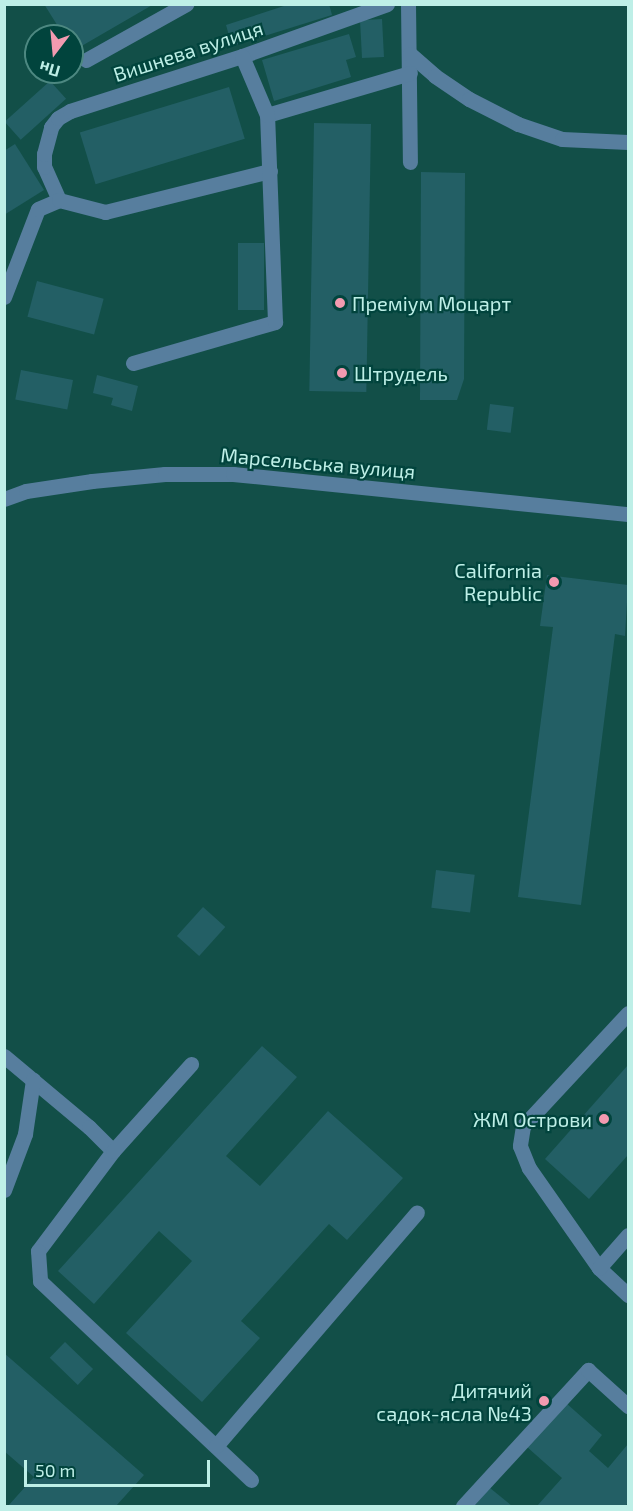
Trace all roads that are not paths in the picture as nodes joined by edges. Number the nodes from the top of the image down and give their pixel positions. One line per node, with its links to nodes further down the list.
1 (186, 4): 6 (street)
2 (387, 4): 5 (street, Вишнева вулиця)
3 (408, 4): 4 (street)
4 (410, 54): 7 (street); 9 (street)
5 (242, 56): 8 (street); 12 (street, Вишнева вулиця)
6 (86, 60)
7 (410, 73): 8 (street); 10 (street)
8 (267, 115): 11 (street)
9 (628, 142)
10 (410, 162)
11 (270, 171): 12 (street); 14 (street)
12 (59, 200): 13 (street)
13 (4, 297)
14 (133, 363)
15 (4, 499): 16 (street, Марсельська вулиця)
16 (628, 514)
17 (628, 1013): 25 (street)
18 (4, 1056): 20 (street)
19 (191, 1064): 21 (street)
20 (33, 1080): 21 (street); 22 (street)
21 (113, 1151): 28 (street)
22 (4, 1191)
23 (417, 1212): 28 (street)
24 (628, 1236): 25 (street)
25 (599, 1268): 26 (street)
26 (628, 1295)
27 (628, 1406): 30 (street)
28 (216, 1446): 29 (street)
29 (251, 1480)
30 (463, 1506)

